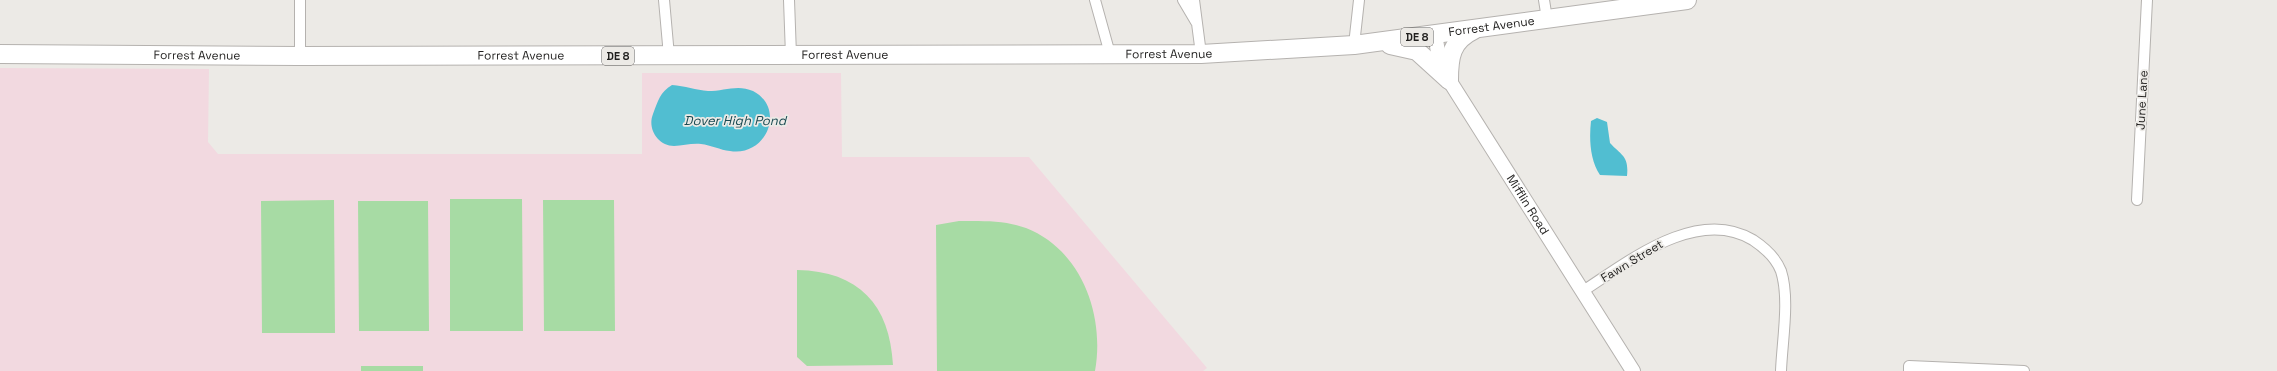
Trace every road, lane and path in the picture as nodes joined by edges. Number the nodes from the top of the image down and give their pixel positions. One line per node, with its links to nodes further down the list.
1 (300, 0): 20 (street)
2 (664, 0): 21 (street)
3 (789, 0): 19 (street)
4 (1095, 0): 17 (street)
5 (1183, 0): 12 (street)
6 (1194, 0): 12 (street)
7 (1359, 0): 15 (street)
8 (1544, 0): 11 (street)
9 (1687, 0): 11 (highway, Forrest Avenue / DE 8)
10 (2146, 0): 23 (street, June Lane)
11 (1547, 19): 13 (highway, Forrest Avenue / DE 8)
12 (1197, 24): 18 (street)
13 (1479, 28): 14 (highway, Forrest Avenue / DE 8); 22 (highway)
14 (1435, 34): 15 (highway, Forrest Avenue / DE 8); 22 (main road, Mifflin Road)
15 (1362, 44): 18 (highway, Forrest Avenue / DE 8); 22 (highway)
16 (0, 54): 20 (highway, Forrest Avenue / DE 8)
17 (1110, 54): 18 (highway, Forrest Avenue / DE 8); 19 (highway, Forrest Avenue / DE 8)
18 (1200, 54)
19 (791, 55): 21 (highway, Forrest Avenue / DE 8)
20 (300, 56): 21 (highway, Forrest Avenue / DE 8)
21 (669, 56)
22 (1449, 80): 24 (main road, Mifflin Road)
23 (2137, 200)
24 (1583, 292): 25 (main road, Mifflin Road); 26 (street, Fawn Street)
25 (1633, 371)
26 (1781, 371)
27 (1908, 371): 28 (street)
28 (2024, 371)

